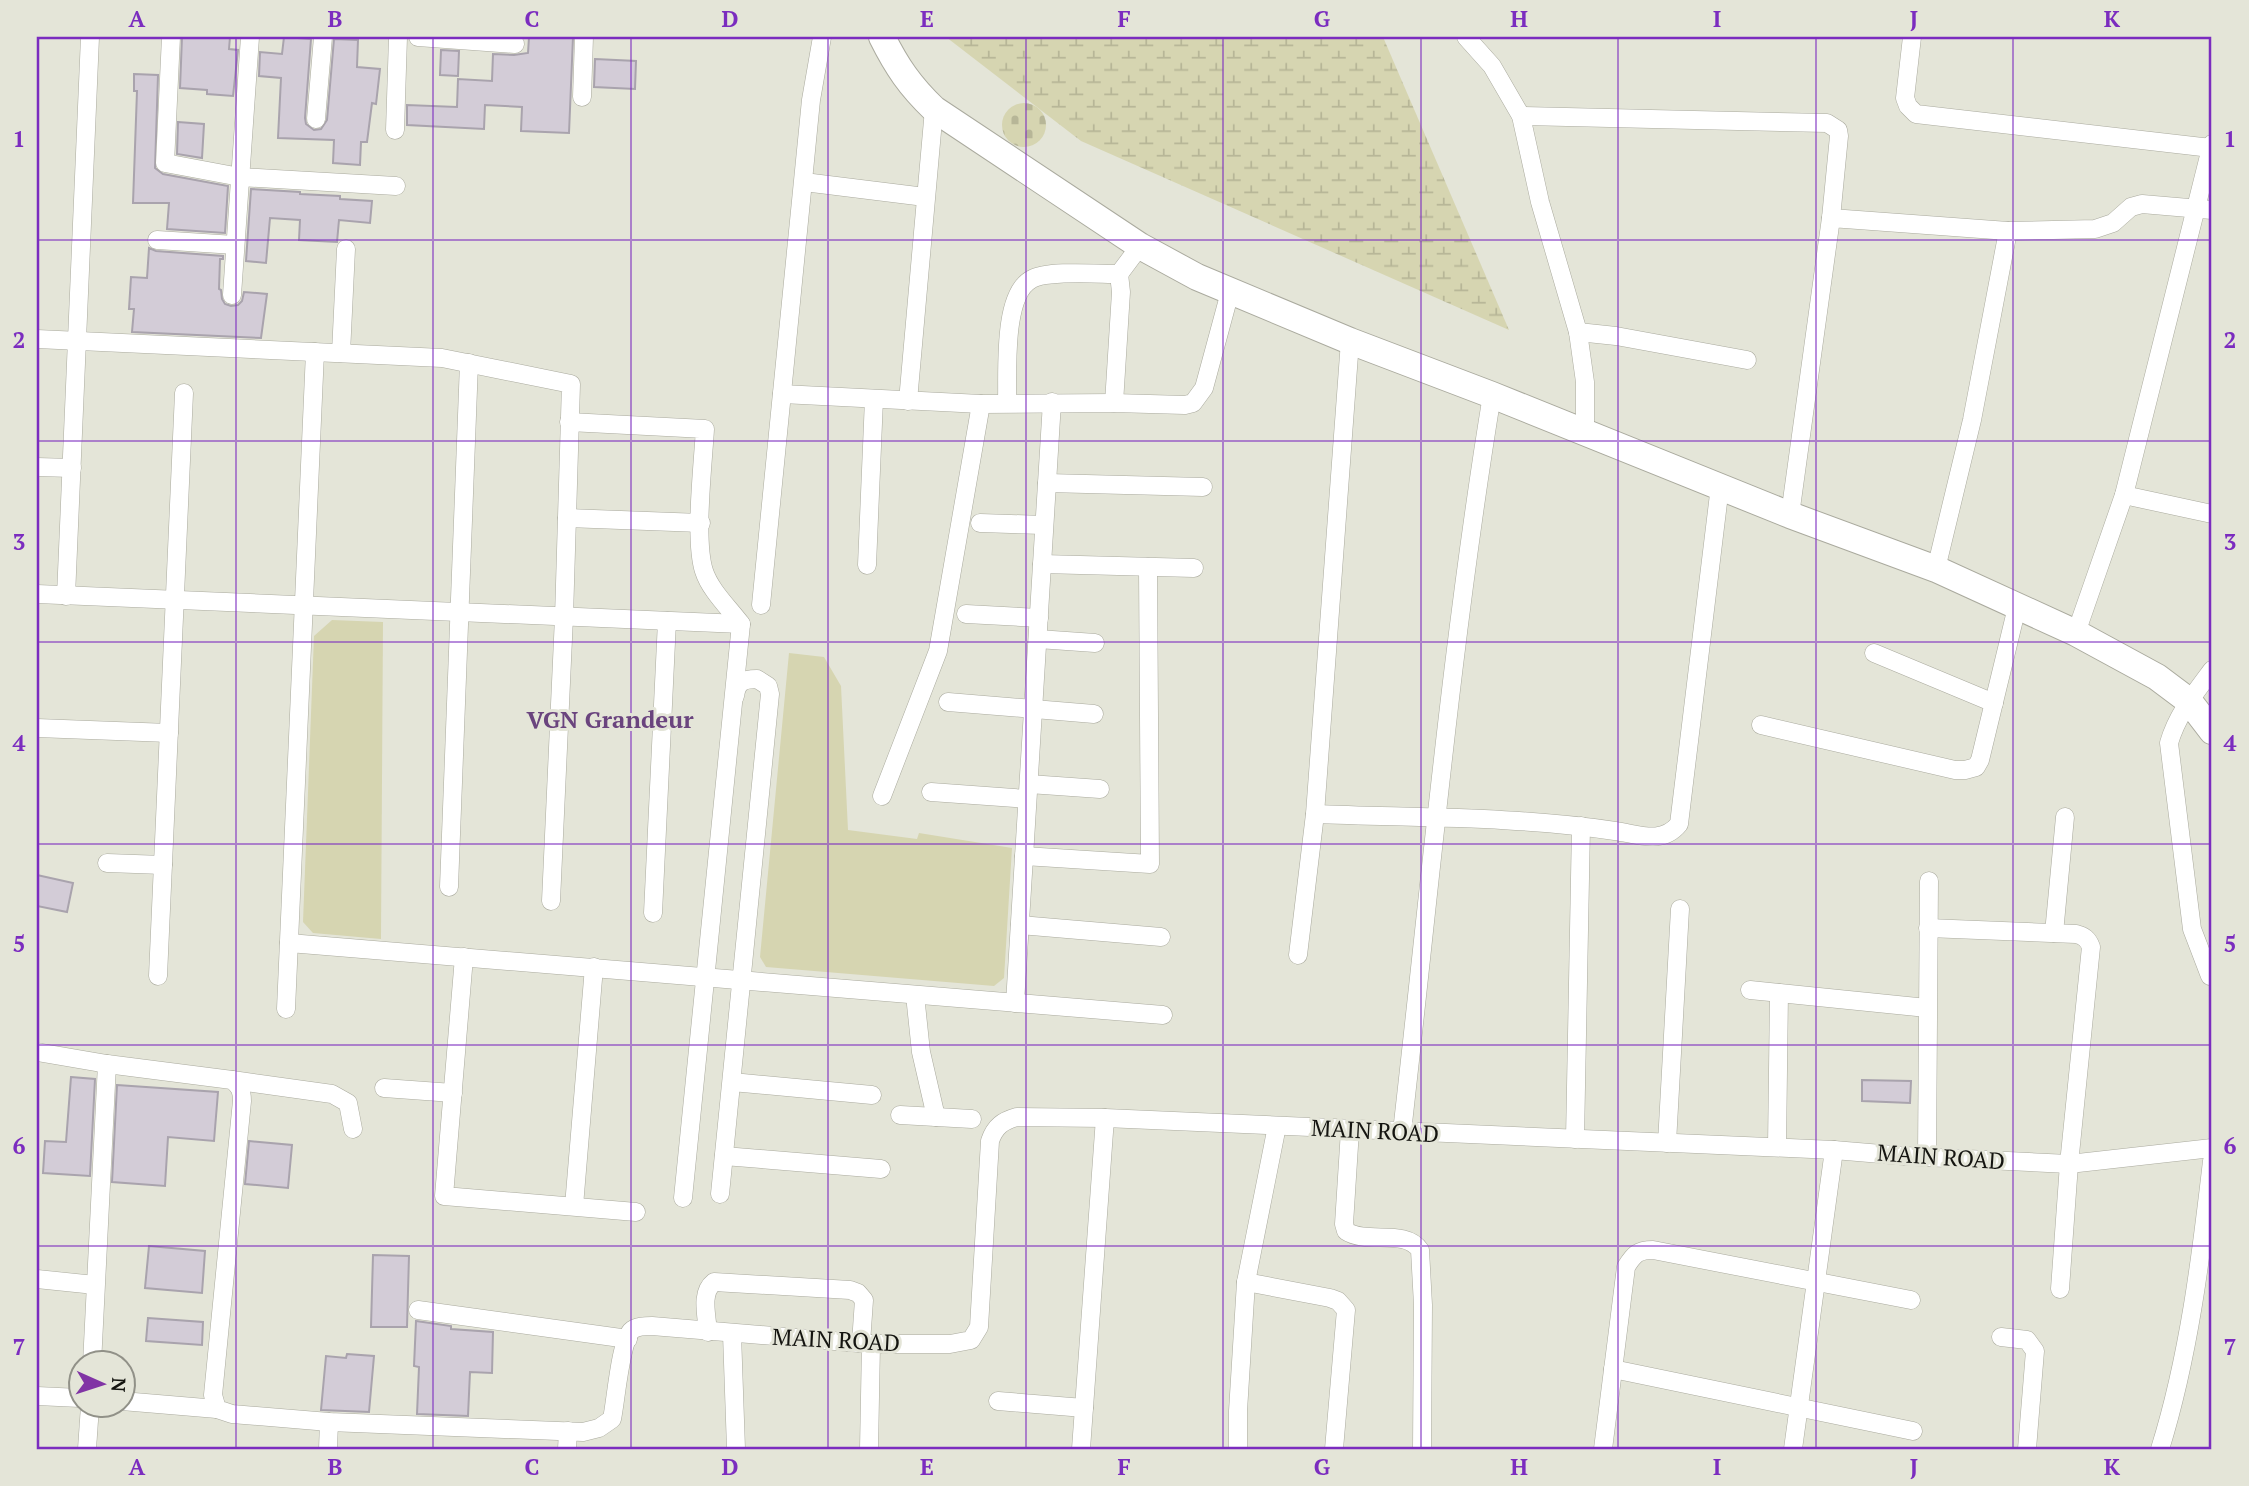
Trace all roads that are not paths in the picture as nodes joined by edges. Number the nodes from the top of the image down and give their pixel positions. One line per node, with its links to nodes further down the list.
1 (90, 37): 35 (street)
2 (171, 37): 19 (street)
3 (250, 37): 19 (street)
4 (323, 37): 16 (street)
5 (397, 37): 17 (street)
6 (418, 37): 12 (street)
7 (584, 37): 13 (street)
8 (822, 37): 20 (street)
9 (882, 37): 14 (street)
10 (1466, 37): 15 (street)
11 (1912, 37): 18 (street)
12 (515, 44)
13 (582, 97)
14 (934, 109): 22 (street); 28 (street)
15 (1521, 116): 24 (street); 33 (street)
16 (316, 119)
17 (395, 130)
18 (2212, 146): 23 (street)
19 (240, 177): 21 (street); 27 (street)
20 (804, 182): 22 (street); 42 (street)
21 (396, 186)
22 (925, 197): 45 (street)
23 (2205, 208): 25 (street); 57 (street)
24 (1831, 218): 25 (street); 59 (street)
25 (2008, 231): 68 (street)
26 (157, 240): 27 (street)
27 (235, 245): 32 (street)
28 (1140, 246): 30 (street); 31 (street)
29 (346, 249): 38 (street)
30 (1118, 274): 46 (street); 48 (street)
31 (1230, 292): 36 (street); 48 (street)
32 (232, 295)
33 (1578, 332): 39 (street); 51 (street)
34 (37, 339): 35 (street)
35 (77, 341): 37 (street); 53 (street)
36 (1350, 341): 43 (street); 100 (street)
37 (315, 352): 38 (street); 72 (street)
38 (341, 353): 40 (street)
39 (1747, 360)
40 (469, 363): 50 (street); 75 (street)
41 (184, 393): 71 (street)
42 (782, 394): 44 (street); 73 (street)
43 (1492, 395): 51 (street); 101 (street)
44 (874, 399): 45 (street); 65 (street)
45 (908, 401): 49 (street)
46 (1007, 402): 47 (street); 49 (street)
47 (1052, 402): 48 (street); 54 (street)
48 (1114, 403)
49 (981, 404): 99 (street)
50 (569, 422): 60 (street); 61 (street)
51 (1585, 434): 56 (street)
52 (37, 467): 53 (street)
53 (72, 468): 70 (street)
54 (1047, 483): 55 (street); 63 (street)
55 (1203, 486)
56 (1720, 486): 59 (street); 103 (street)
57 (2124, 495): 58 (street); 81 (street)
58 (2212, 514)
59 (1790, 515): 68 (street)
60 (567, 518): 61 (street); 77 (street)
61 (701, 523): 80 (street)
62 (980, 523): 63 (street)
63 (1044, 525): 64 (street)
64 (1042, 564): 66 (street); 78 (street)
65 (867, 565)
66 (1148, 567): 67 (street); 104 (street)
67 (1194, 568)
68 (1936, 569): 74 (street)
69 (37, 594): 70 (street)
70 (66, 596): 71 (street)
71 (175, 600): 72 (street); 95 (street)
72 (304, 606): 75 (street); 116 (street)
73 (761, 606)
74 (2017, 607): 81 (street); 89 (street)
75 (460, 612): 77 (street); 108 (street)
76 (966, 614): 78 (street)
77 (564, 617): 79 (street); 109 (street)
78 (1039, 618): 82 (street)
79 (667, 621): 80 (street); 111 (street)
80 (741, 624): 86 (street)
81 (2076, 634): 87 (street)
82 (1038, 639): 83 (street); 90 (street)
83 (1095, 643)
84 (1874, 653): 89 (street)
85 (2212, 670): 87 (street)
86 (734, 699): 122 (street); 123 (street)
87 (2189, 701): 94 (street); 121 (street)
88 (948, 702): 90 (street)
89 (1994, 703): 92 (street)
90 (1033, 709): 91 (street); 98 (street)
91 (1094, 714)
92 (1761, 725)
93 (37, 728): 95 (street)
94 (2212, 731)
95 (169, 733): 106 (street)
96 (1100, 789): 98 (street)
97 (931, 792): 98 (street)
98 (1028, 792): 104 (street)
99 (882, 796)
100 (1315, 814): 101 (street); 117 (street)
101 (1438, 817): 103 (street); 145 (street)
102 (2065, 817): 114 (street)
103 (1581, 826): 146 (street)
104 (1024, 856): 112 (street)
105 (107, 863): 106 (street)
106 (163, 865): 120 (street)
107 (1929, 881): 113 (street)
108 (450, 887)
109 (551, 901)
110 (1680, 909): 147 (street)
111 (653, 913)
112 (1020, 925): 115 (street); 127 (street)
113 (1928, 928): 114 (street); 128 (street)
114 (2054, 933): 154 (street)
115 (1161, 937)
116 (289, 943): 118 (street); 129 (street)
117 (1298, 955)
118 (464, 957): 119 (street); 136 (street)
119 (593, 967): 122 (street); 158 (street)
120 (158, 976)
121 (2210, 976)
122 (706, 977): 123 (street); 157 (street)
123 (742, 980): 126 (street); 134 (street)
124 (1750, 990): 125 (street)
125 (1779, 993): 128 (street); 148 (street)
126 (915, 995): 127 (street); 139 (street)
127 (1015, 1003): 130 (street)
128 (1927, 1008): 152 (street)
129 (286, 1009)
130 (1163, 1016)
131 (37, 1052): 132 (street)
132 (107, 1064): 133 (street); 163 (street)
133 (232, 1080): 143 (street); 180 (street)
134 (732, 1082): 137 (street); 151 (street)
135 (384, 1088): 136 (street)
136 (453, 1093): 158 (street)
137 (872, 1095)
138 (900, 1115): 139 (street)
139 (936, 1117): 141 (street)
140 (1105, 1118): 142 (street, MAIN ROAD); 171 (street, MAIN ROAD); 179 (street)
141 (972, 1119)
142 (1277, 1126): 144 (street, MAIN ROAD); 162 (street)
143 (354, 1129)
144 (1350, 1130): 145 (street, MAIN ROAD); 192 (street)
145 (1402, 1132): 146 (street, MAIN ROAD)
146 (1575, 1139): 147 (street, MAIN ROAD)
147 (1668, 1143): 148 (street, MAIN ROAD)
148 (1777, 1147): 150 (street, MAIN ROAD)
149 (2212, 1148): 154 (street, MAIN ROAD)
150 (1834, 1150): 152 (street, MAIN ROAD); 161 (street)
151 (724, 1156): 155 (street); 156 (street)
152 (1927, 1157): 154 (street, MAIN ROAD)
153 (2212, 1161): 196 (street)
154 (2069, 1164): 164 (street)
155 (881, 1169)
156 (720, 1194)
157 (683, 1198)
158 (574, 1206): 159 (street)
159 (636, 1212)
160 (37, 1279): 163 (street)
161 (1816, 1280): 165 (street); 173 (street); 178 (street)
162 (1246, 1282): 190 (street); 191 (street)
163 (96, 1286): 172 (street)
164 (2060, 1289)
165 (1911, 1300)
166 (418, 1310): 170 (street)
167 (708, 1332): 168 (street, MAIN ROAD); 170 (street, MAIN ROAD); 171 (street)
168 (732, 1334): 171 (street, MAIN ROAD); 187 (street)
169 (2001, 1337): 195 (street)
170 (628, 1339): 184 (street)
171 (866, 1343): 188 (street)
172 (93, 1350)
173 (1613, 1369): 178 (street); 193 (street)
174 (37, 1396): 175 (street)
175 (66, 1397)
176 (998, 1401): 179 (street)
177 (136, 1402): 180 (street)
178 (1798, 1407): 183 (street); 194 (street)
179 (1084, 1408): 189 (street)
180 (217, 1409): 182 (street)
181 (89, 1420): 185 (street)
182 (329, 1422): 184 (street); 186 (street)
183 (1913, 1431)
184 (568, 1440)
185 (88, 1449)
186 (328, 1449)
187 (736, 1449)
188 (869, 1449)
189 (1081, 1449)
190 (1238, 1449)
191 (1334, 1449)
192 (1422, 1449)
193 (1603, 1449)
194 (1793, 1449)
195 (2027, 1449)
196 (2160, 1449)

